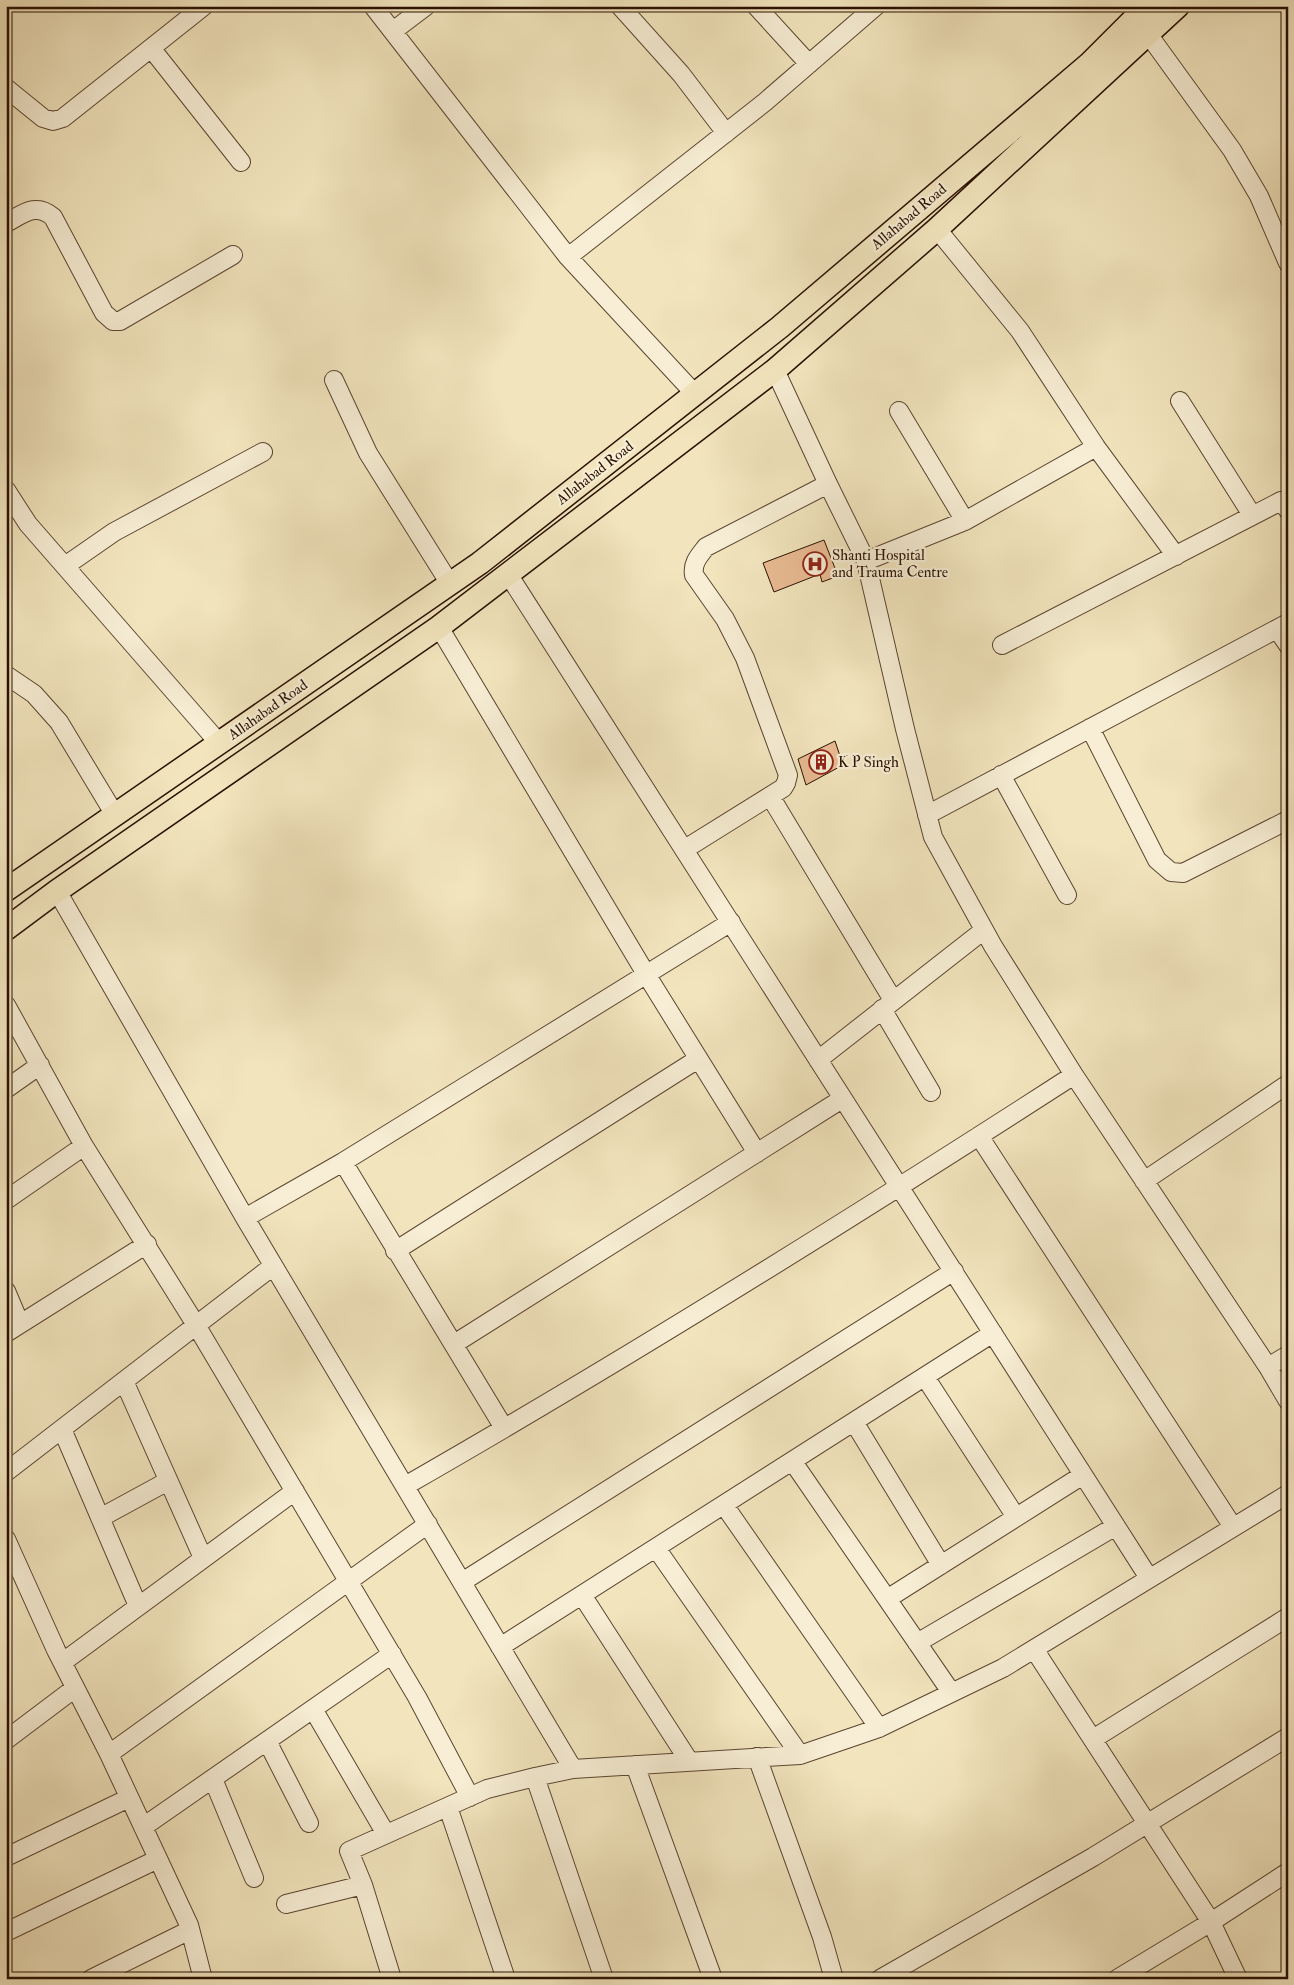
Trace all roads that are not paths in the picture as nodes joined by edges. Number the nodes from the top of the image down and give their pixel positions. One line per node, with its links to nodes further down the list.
1 (204, 6): 11 (street)
2 (373, 6): 9 (street)
3 (426, 6): 9 (street)
4 (620, 6): 14 (street)
5 (756, 6): 12 (street)
6 (876, 6): 12 (street)
7 (1147, 6): 23 (main road, Allahabad Road)
8 (1178, 6): 10 (main road)
9 (393, 31): 19 (street)
10 (1148, 34): 17 (main road); 20 (street)
11 (152, 48): 13 (street); 15 (street)
12 (809, 64): 14 (street)
13 (6, 88)
14 (726, 133): 19 (street)
15 (241, 162)
16 (6, 223): 18 (street)
17 (937, 229): 21 (main road); 26 (street)
18 (233, 254)
19 (568, 257): 23 (street)
20 (1288, 263)
21 (775, 370): 28 (street); 36 (main road)
22 (334, 380): 37 (street)
23 (695, 394): 37 (main road, Allahabad Road)
24 (1180, 401): 31 (street)
25 (899, 411): 32 (street)
26 (1096, 447): 32 (street); 33 (street)
27 (263, 452): 35 (street)
28 (828, 484): 34 (street); 46 (street)
29 (6, 490): 35 (street)
30 (1288, 510): 31 (street)
31 (1252, 515): 33 (street)
32 (965, 520): 34 (street)
33 (1176, 556): 40 (street)
34 (866, 561): 48 (street)
35 (65, 566): 44 (street)
36 (508, 574): 39 (main road); 50 (street)
37 (450, 584): 44 (main road, Allahabad Road)
38 (1282, 626): 41 (street); 43 (street)
39 (439, 627): 52 (main road); 57 (street)
40 (1002, 645)
41 (1288, 645)
42 (6, 675): 47 (street)
43 (1090, 728): 45 (street); 49 (street)
44 (219, 743): 47 (main road, Allahabad Road)
45 (1001, 775): 48 (street); 53 (street)
46 (770, 796): 50 (street); 58 (street)
47 (115, 815): 51 (main road, Allahabad Road)
48 (927, 815): 56 (street)
49 (1288, 820)
50 (684, 849): 54 (street)
51 (6, 890)
52 (57, 891): 55 (main road); 75 (street)
53 (1067, 895)
54 (731, 922): 57 (street); 61 (street)
55 (6, 929)
56 (984, 930): 58 (street); 63 (street)
57 (646, 974): 60 (street); 71 (street)
58 (888, 1004): 61 (street); 66 (street)
59 (6, 1005): 62 (street)
60 (698, 1059): 70 (street); 77 (street)
61 (818, 1060): 67 (street)
62 (40, 1065): 65 (street); 69 (street)
63 (1074, 1075): 68 (street); 72 (street)
64 (1288, 1084): 72 (street)
65 (6, 1089)
66 (931, 1092)
67 (842, 1098): 70 (street); 73 (street)
68 (979, 1136): 73 (street); 105 (street)
69 (84, 1146): 74 (street); 76 (street)
70 (757, 1153): 84 (street)
71 (342, 1162): 75 (street); 77 (street)
72 (1144, 1180): 86 (street)
73 (900, 1187): 79 (street); 91 (street)
74 (6, 1200)
75 (245, 1218): 78 (street)
76 (147, 1244): 81 (street); 82 (street)
77 (395, 1251): 84 (street)
78 (273, 1266): 81 (street); 97 (street)
79 (954, 1271): 83 (street); 112 (street)
80 (6, 1291): 82 (street)
81 (196, 1325): 88 (street); 98 (street)
82 (13, 1328)
83 (993, 1333): 87 (street); 95 (street)
84 (454, 1344): 91 (street)
85 (1288, 1355): 86 (street)
86 (1268, 1367): 89 (street)
87 (925, 1377): 90 (street); 101 (street)
88 (124, 1381): 92 (street); 96 (street)
89 (1288, 1400)
90 (854, 1422): 93 (street); 109 (street)
91 (504, 1428): 97 (street)
92 (62, 1429): 94 (street); 102 (street)
93 (793, 1462): 100 (street); 114 (street)
94 (6, 1472)
95 (1084, 1475): 101 (street); 104 (street)
96 (168, 1481): 102 (street); 108 (street)
97 (404, 1486): 103 (street)
98 (295, 1491): 108 (street); 111 (street)
99 (1288, 1494): 105 (street)
100 (724, 1505): 107 (street); 125 (street)
101 (1016, 1517): 109 (street)
102 (100, 1518): 115 (street)
103 (428, 1524): 111 (street); 112 (street)
104 (1116, 1526): 110 (street); 117 (street)
105 (1233, 1527): 110 (street)
106 (6, 1539): 121 (street)
107 (656, 1548): 113 (street); 131 (street)
108 (203, 1558): 115 (street)
109 (941, 1565): 114 (street)
110 (1149, 1578): 119 (street)
111 (348, 1581): 120 (street); 130 (street)
112 (462, 1582): 118 (street)
113 (582, 1595): 118 (street); 133 (street)
114 (887, 1598): 117 (street)
115 (138, 1606): 121 (street)
116 (1288, 1617): 127 (street)
117 (917, 1643): 123 (street)
118 (500, 1647): 135 (street)
119 (1034, 1649): 123 (street); 127 (street)
120 (392, 1654): 124 (street); 138 (street)
121 (63, 1662): 122 (street)
122 (75, 1688): 128 (street); 130 (street)
123 (951, 1692): 125 (street)
124 (313, 1709): 129 (street); 144 (street)
125 (879, 1728): 131 (street)
126 (1288, 1738): 142 (street)
127 (1093, 1739): 142 (street)
128 (6, 1740)
129 (267, 1741): 137 (street); 141 (street)
130 (109, 1754): 139 (street)
131 (800, 1755): 132 (street)
132 (757, 1757): 133 (street); 160 (street)
133 (689, 1761): 134 (street)
134 (635, 1765): 135 (street); 159 (street)
135 (572, 1769): 136 (street)
136 (536, 1777): 138 (street); 158 (street)
137 (212, 1779): 143 (street); 148 (street)
138 (470, 1796): 140 (street)
139 (129, 1798): 143 (street); 145 (street)
140 (448, 1807): 144 (street); 157 (street)
141 (309, 1823)
142 (1148, 1824): 151 (street); 161 (street)
143 (143, 1827): 146 (street)
144 (386, 1834): 149 (street)
145 (6, 1857)
146 (158, 1859): 152 (street); 153 (street)
147 (1288, 1872): 151 (street)
148 (254, 1878)
149 (363, 1885): 150 (street); 156 (street)
150 (286, 1904)
151 (1211, 1922): 162 (street); 163 (street)
152 (190, 1930): 154 (street); 155 (street)
153 (6, 1932)
154 (90, 1979)
155 (203, 1979)
156 (392, 1979)
157 (506, 1979)
158 (604, 1979)
159 (713, 1979)
160 (834, 1979)
161 (880, 1979)
162 (1117, 1979)
163 (1238, 1979)

